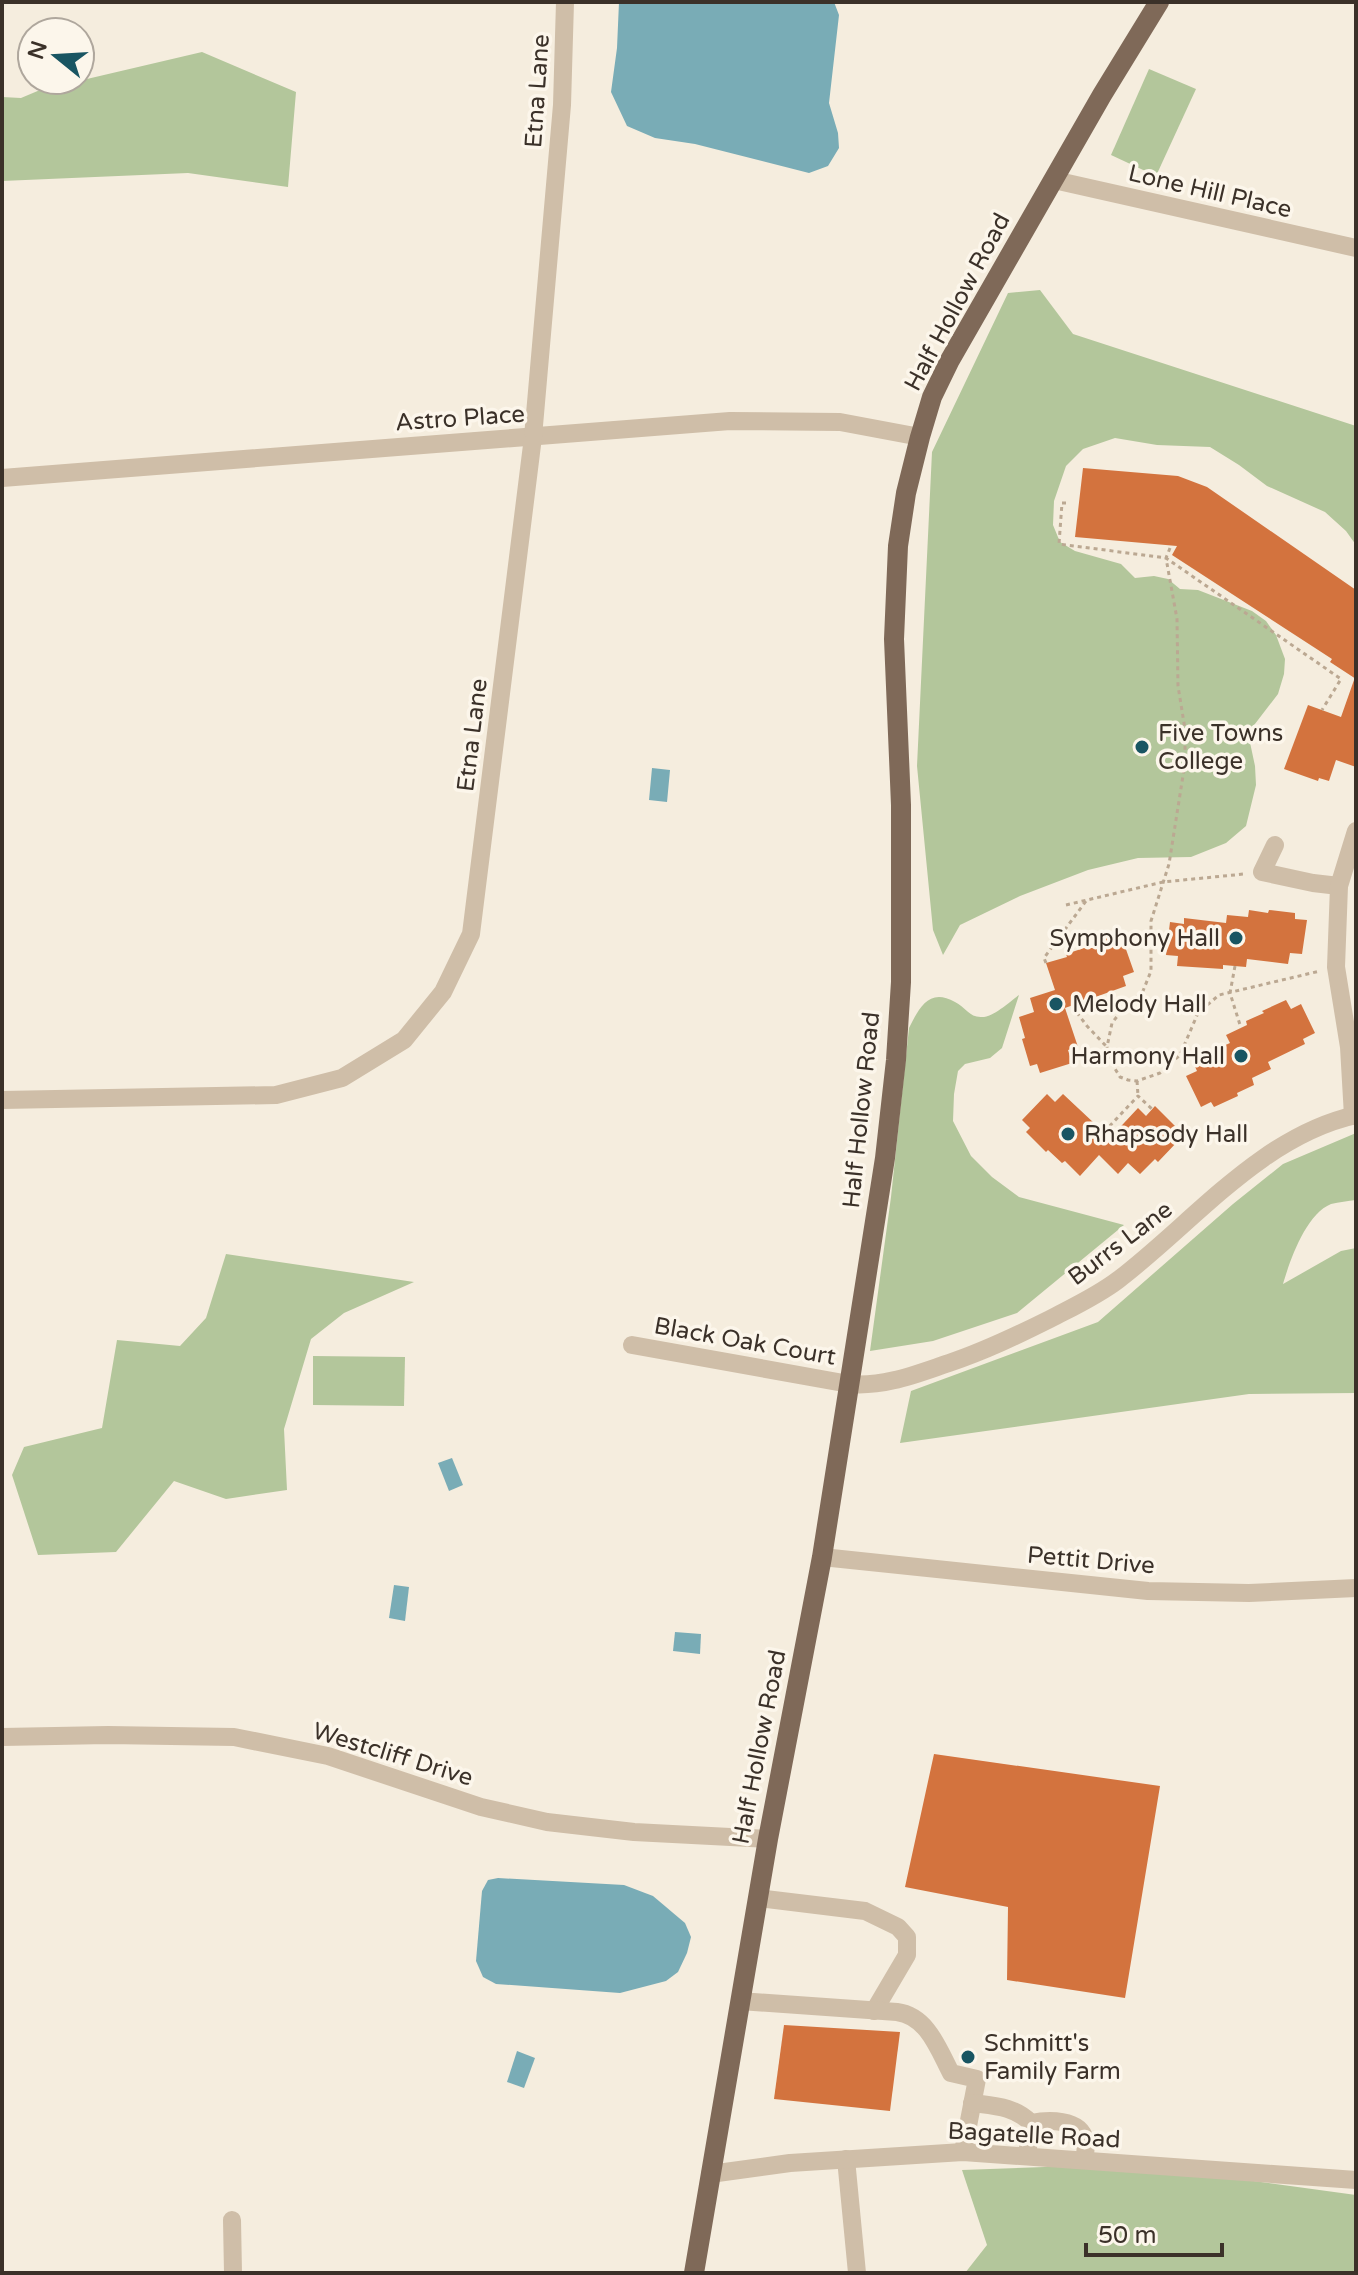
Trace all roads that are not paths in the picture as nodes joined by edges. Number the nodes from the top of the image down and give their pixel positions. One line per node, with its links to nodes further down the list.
1 (565, 2): 5 (street, Etna Lane)
2 (1159, 2): 3 (main road, Half Hollow Road)
3 (1054, 180): 4 (street, Lone Hill Place); 6 (main road, Half Hollow Road)
4 (1356, 248)
5 (533, 437): 6 (street, Astro Place); 7 (street, Astro Place); 11 (street, Etna Lane)
6 (920, 437): 14 (main road, Half Hollow Road)
7 (2, 478)
8 (1356, 831): 10 (street)
9 (1275, 845): 10 (street)
10 (1339, 886): 12 (street)
11 (2, 1100)
12 (1354, 1116): 14 (street, Burrs Lane)
13 (632, 1345): 14 (street, Black Oak Court)
14 (849, 1384): 15 (main road, Half Hollow Road)
15 (822, 1557): 16 (street, Pettit Drive); 18 (main road, Half Hollow Road)
16 (1356, 1588)
17 (2, 1737): 18 (street, Westcliff Drive)
18 (768, 1839): 19 (main road, Half Hollow Road)
19 (758, 1898): 20 (main road, Half Hollow Road); 21 (street)
20 (740, 2001): 21 (street); 28 (main road, Half Hollow Road)
21 (874, 2011): 22 (street)
22 (972, 2103): 23 (street); 24 (street)
23 (1031, 2123): 25 (street); 27 (street)
24 (963, 2152): 25 (street, Bagatelle Road); 26 (street, Bagatelle Road)
25 (1027, 2156): 27 (street, Bagatelle Road)
26 (846, 2159): 28 (street, Bagatelle Road); 33 (street)
27 (1084, 2160): 29 (street, Bagatelle Road)
28 (710, 2174): 32 (main road, Half Hollow Road)
29 (1356, 2180)
30 (232, 2220): 31 (street)
31 (233, 2273)
32 (694, 2273)
33 (857, 2273)

